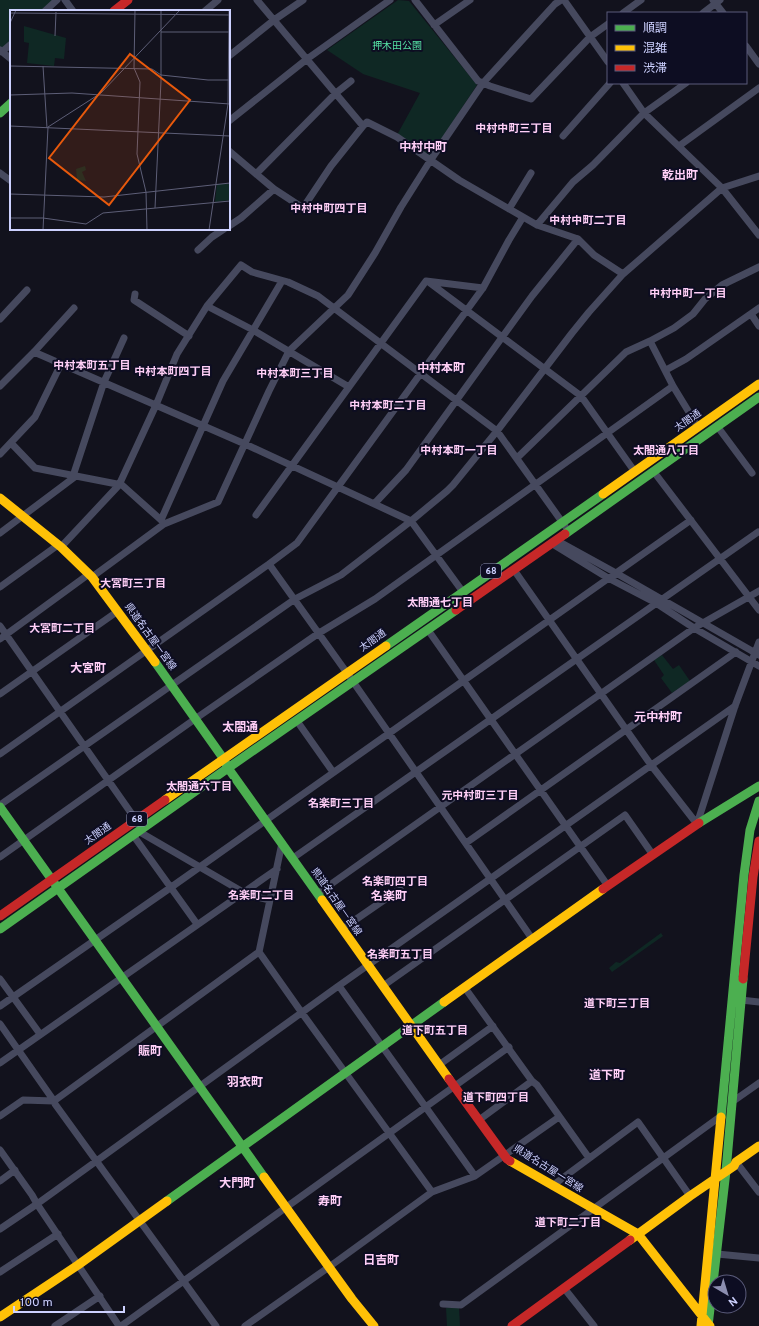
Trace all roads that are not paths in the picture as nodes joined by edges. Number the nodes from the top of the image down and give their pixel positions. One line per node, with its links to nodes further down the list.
1 (57, 0): 13 (street)
2 (65, 0): 14 (street)
3 (128, 0): 15 (main road)
4 (218, 0): 16 (street)
5 (257, 0): 20 (street)
6 (303, 0): 20 (street)
7 (390, 0): 29 (street)
8 (415, 0): 21 (street)
9 (470, 0): 21 (street)
10 (562, 0): 23 (street); 33 (street)
11 (641, 0): 17 (street)
12 (716, 1): 18 (street); 19 (street)
13 (46, 10)
14 (72, 10)
15 (115, 10)
16 (206, 10)
17 (624, 12)
18 (703, 12)
19 (722, 12)
20 (274, 20): 27 (street); 29 (street)
21 (434, 25): 33 (street)
22 (607, 25): 23 (street)
23 (590, 37): 30 (street); 33 (street)
24 (10, 45): 26 (street)
25 (747, 47): 31 (street)
26 (1, 51): 28 (street)
27 (230, 55)
28 (10, 58)
29 (307, 59): 38 (street); 42 (street)
30 (607, 61)
31 (759, 64)
32 (351, 82): 38 (street)
33 (483, 83): 47 (street)
34 (609, 84): 44 (street)
35 (624, 84): 40 (street)
36 (685, 84): 40 (street)
37 (759, 88): 45 (street)
38 (336, 93): 43 (street); 50 (street)
39 (10, 104): 41 (main road)
40 (644, 112): 45 (street); 58 (street)
41 (0, 113)
42 (230, 120)
43 (364, 126): 47 (street); 54 (street)
44 (563, 136)
45 (679, 146): 53 (street)
46 (230, 152): 50 (street)
47 (430, 161): 55 (street); 72 (street)
48 (0, 173): 52 (street)
49 (531, 173): 55 (street)
50 (256, 174): 54 (street)
51 (759, 176): 53 (street)
52 (10, 180)
53 (722, 188): 60 (street); 64 (street)
54 (274, 189): 57 (street)
55 (509, 209): 56 (street)
56 (523, 217): 58 (street); 67 (street)
57 (230, 225)
58 (537, 225): 61 (street)
59 (222, 230): 62 (street)
60 (759, 235)
61 (578, 239): 64 (street); 81 (street)
62 (198, 250)
63 (759, 267): 82 (street)
64 (624, 274): 87 (street)
65 (282, 280): 70 (street); 72 (street); 78 (street)
66 (428, 282): 67 (street); 74 (street); 83 (street)
67 (483, 288): 74 (street)
68 (27, 290): 76 (street)
69 (135, 294): 79 (street)
70 (207, 306): 78 (street); 79 (street)
71 (74, 308): 85 (street)
72 (333, 308): 83 (street); 84 (street)
73 (759, 308): 75 (street)
74 (466, 310): 81 (street); 89 (street)
75 (751, 314): 77 (street); 88 (street)
76 (0, 319)
77 (759, 326)
78 (253, 330): 84 (street); 99 (street)
79 (189, 336): 98 (street)
80 (124, 338): 90 (street)
81 (503, 338): 87 (street); 97 (street)
82 (650, 341): 88 (street); 95 (street)
83 (380, 344): 89 (street); 94 (street)
84 (290, 351): 94 (street); 105 (street)
85 (34, 352): 86 (street); 92 (street)
86 (61, 364): 90 (street); 104 (street)
87 (544, 368): 95 (street); 102 (street)
88 (666, 370): 93 (street)
89 (421, 374): 97 (street); 115 (street)
90 (104, 382): 98 (street); 112 (street)
91 (759, 384): 101 (main road, 太閤通 / 68)
92 (0, 386)
93 (673, 386): 101 (street); 103 (street)
94 (349, 387): 108 (street)
95 (581, 396): 103 (street); 107 (street)
96 (759, 397): 100 (main road, 太閤通 / 68)
97 (456, 400): 102 (street); 117 (street)
98 (156, 405): 99 (street); 113 (street)
99 (203, 426): 105 (street); 122 (street)
100 (717, 426): 110 (main road, 太閤通 / 68); 111 (street)
101 (698, 427): 109 (main road, 太閤通 / 68)
102 (497, 431): 107 (street); 121 (street)
103 (608, 433): 109 (street); 114 (street)
104 (11, 443): 106 (street); 112 (street)
105 (246, 444): 108 (street); 122 (street)
106 (0, 454)
107 (517, 458): 114 (street)
108 (292, 466): 115 (street); 118 (street)
109 (635, 472): 123 (main road, 太閤通 / 68)
110 (654, 472): 120 (street); 124 (main road, 太閤通 / 68)
111 (752, 472)
112 (74, 476): 113 (street); 119 (street)
113 (119, 484): 122 (street); 128 (street)
114 (535, 484): 123 (street); 129 (street)
115 (338, 486): 117 (street); 131 (street)
116 (0, 498): 119 (main road, 県道名古屋一宮線)
117 (375, 503): 121 (street)
118 (256, 515)
119 (24, 516): 126 (street); 128 (main road, 県道名古屋一宮線)
120 (691, 520): 130 (street); 133 (street)
121 (411, 521): 129 (street); 140 (street)
122 (162, 522): 134 (street)
123 (562, 522): 124 (street); 138 (main road, 太閤通 / 68)
124 (569, 531): 127 (main road, 太閤通 / 68)
125 (758, 532): 130 (street)
126 (0, 533)
127 (553, 542): 132 (main road, 太閤通 / 68); 133 (street); 135 (street)
128 (60, 546): 134 (main road, 県道名古屋一宮線); 136 (street)
129 (436, 555): 138 (street); 149 (street)
130 (720, 558): 139 (street); 141 (street)
131 (269, 564): 140 (street); 152 (street)
132 (514, 570): 144 (street); 148 (main road, 太閤通 / 68)
133 (616, 573): 135 (street); 141 (street)
134 (90, 576): 143 (main road, 県道名古屋一宮線); 150 (street)
135 (608, 578): 141 (street); 144 (street)
136 (0, 587)
137 (759, 591): 139 (street)
138 (462, 592): 159 (main road, 太閤通 / 68)
139 (749, 596): 142 (street); 145 (street)
140 (295, 599): 149 (street); 161 (street)
141 (659, 601): 145 (street); 147 (street); 155 (street)
142 (759, 610)
143 (118, 612): 152 (main road, 県道名古屋一宮線); 158 (street)
144 (549, 620): 155 (street); 160 (street)
145 (703, 623): 147 (street); 154 (street)
146 (0, 626): 150 (street)
147 (694, 628): 153 (street); 163 (street)
148 (428, 630): 159 (main road, 太閤通 / 68); 160 (street)
149 (319, 633): 159 (street); 166 (street)
150 (3, 637): 158 (street)
151 (759, 642): 154 (street)
152 (147, 650): 161 (main road, 県道名古屋一宮線); 165 (street)
153 (736, 652): 156 (street); 169 (street)
154 (757, 654): 156 (street)
155 (576, 659): 163 (street); 167 (street)
156 (751, 661): 157 (street); 164 (street)
157 (759, 666)
158 (32, 671): 162 (street); 165 (street)
159 (350, 677): 168 (main road, 太閤通 / 68); 170 (street); 174 (main road, 太閤通 / 68)
160 (464, 680): 167 (street); 170 (street)
161 (172, 685): 166 (main road, 県道名古屋一宮線); 171 (street)
162 (0, 694)
163 (600, 694): 169 (street); 173 (street)
164 (735, 706): 175 (street); 187 (street)
165 (60, 712): 171 (street); 172 (street)
166 (196, 718): 174 (main road, 県道名古屋一宮線); 179 (street)
167 (491, 719): 173 (street); 178 (street)
168 (297, 720): 176 (main road, 太閤通 / 68); 177 (street)
169 (626, 730): 175 (street); 181 (street)
170 (389, 733): 177 (street); 178 (street)
171 (84, 746): 179 (street); 183 (street)
172 (0, 754)
173 (516, 754): 181 (street); 184 (street)
174 (224, 758): 176 (main road, 県道名古屋一宮線); 185 (main road, 太閤通 / 68)
175 (651, 765): 187 (street); 188 (street)
176 (228, 768): 186 (main road, 県道名古屋一宮線); 189 (main road, 太閤通 / 68)
177 (333, 772): 186 (street)
178 (416, 772): 184 (street); 197 (street)
179 (108, 780): 185 (street); 190 (street)
180 (759, 786): 187 (main road)
181 (541, 790): 188 (street); 193 (street)
182 (759, 802): 247 (main road)
183 (0, 806): 190 (main road)
184 (440, 807): 193 (street); 207 (street)
185 (136, 820): 201 (main road, 太閤通 / 68)
186 (265, 820): 192 (main road, 県道名古屋一宮線); 198 (street)
187 (697, 824): 195 (main road)
188 (566, 825): 194 (street); 200 (street)
189 (135, 833): 198 (street); 203 (street); 205 (main road, 太閤通 / 68)
190 (23, 840): 196 (street); 201 (main road)
191 (759, 841): 224 (main road)
192 (282, 843): 197 (main road, 県道名古屋一宮線); 199 (street)
193 (466, 843): 200 (street)
194 (580, 846): 195 (street); 202 (street); 209 (street)
195 (654, 855): 202 (main road)
196 (0, 857)
197 (292, 858): 207 (main road, 県道名古屋一宮線)
198 (200, 867): 203 (street); 206 (street)
199 (276, 868): 206 (street); 208 (street)
200 (490, 879): 209 (street); 217 (street)
201 (51, 880): 205 (main road); 210 (main road, 太閤通 / 68)
202 (608, 886): 214 (main road)
203 (170, 888): 211 (street); 215 (street)
204 (400, 888): 213 (street)
205 (57, 889): 212 (main road, 太閤通 / 68); 215 (main road)
206 (243, 892): 208 (street); 211 (street)
207 (317, 894): 213 (main road, 県道名古屋一宮線)
208 (270, 900): 216 (street)
209 (505, 900): 214 (street); 221 (street)
210 (0, 916)
211 (197, 924): 218 (street)
212 (0, 929)
213 (342, 929): 217 (main road, 県道名古屋一宮線)
214 (533, 940): 222 (main road)
215 (94, 941): 218 (main road); 223 (street)
216 (259, 952): 227 (street); 231 (street)
217 (368, 965): 220 (street); 221 (main road, 県道名古屋一宮線)
218 (121, 977): 231 (main road); 232 (street)
219 (0, 979): 223 (street)
220 (338, 986): 227 (street); 233 (street)
221 (383, 986): 229 (main road, 県道名古屋一宮線)
222 (465, 988): 229 (main road); 230 (street)
223 (13, 997): 226 (street); 232 (street)
224 (741, 1000): 225 (street); 244 (main road)
225 (759, 1002)
226 (0, 1006)
227 (302, 1013): 238 (street); 242 (street)
228 (0, 1024): 235 (street)
229 (411, 1026): 233 (main road); 237 (main road, 県道名古屋一宮線)
230 (493, 1026): 234 (street); 237 (street)
231 (156, 1027): 242 (main road); 243 (street)
232 (40, 1034): 235 (street)
233 (382, 1046): 238 (main road); 245 (street)
234 (509, 1048): 239 (street); 241 (street)
235 (18, 1050): 236 (street); 243 (street)
236 (0, 1062)
237 (439, 1065): 241 (main road, 県道名古屋一宮線)
238 (346, 1072): 250 (street); 252 (main road)
239 (532, 1081): 248 (street); 249 (street)
240 (759, 1083): 244 (street)
241 (454, 1086): 245 (street); 249 (main road, 県道名古屋一宮線)
242 (200, 1087): 252 (main road); 257 (street)
243 (54, 1101): 246 (street); 257 (street)
244 (732, 1102): 260 (main road)
245 (425, 1106): 250 (street); 261 (street)
246 (0, 1116)
247 (721, 1116): 256 (street); 262 (main road)
248 (559, 1117): 254 (street); 255 (street)
249 (478, 1120): 254 (main road, 県道名古屋一宮線)
250 (389, 1133): 265 (street); 269 (street)
251 (759, 1146): 258 (main road)
252 (243, 1147): 269 (main road); 271 (main road)
253 (0, 1150): 259 (street)
254 (504, 1156): 261 (street); 264 (main road, 県道名古屋一宮線)
255 (589, 1158): 256 (street); 264 (street)
256 (664, 1158): 267 (street); 270 (street)
257 (96, 1162): 268 (street); 271 (street)
258 (736, 1162): 260 (main road); 266 (street)
259 (15, 1170): 263 (street); 268 (street)
260 (726, 1171): 262 (main road); 275 (main road)
261 (475, 1176): 265 (street)
262 (715, 1179): 267 (main road); 284 (main road)
263 (0, 1180)
264 (552, 1186): 270 (main road, 県道名古屋一宮線)
265 (432, 1192): 278 (street)
266 (759, 1192)
267 (690, 1196): 274 (main road)
268 (37, 1204): 272 (street); 273 (street)
269 (286, 1207): 278 (main road); 280 (street)
270 (593, 1209): 274 (main road, 県道名古屋一宮線); 283 (street)
271 (140, 1221): 277 (main road); 280 (street)
272 (0, 1229)
273 (58, 1234): 277 (street); 279 (street)
274 (638, 1234): 281 (main road); 284 (main road, 県道名古屋一宮線)
275 (717, 1254): 276 (street); 293 (main road)
276 (759, 1258)
277 (78, 1265): 282 (street); 285 (main road)
278 (329, 1267): 289 (street); 290 (main road)
279 (0, 1272)
280 (183, 1281): 287 (street); 288 (street)
281 (564, 1288): 291 (main road); 292 (street)
282 (100, 1296): 286 (street); 287 (street)
283 (443, 1304)
284 (701, 1315): 293 (main road, 県道名古屋一宮線)
285 (0, 1317)
286 (55, 1326)
287 (120, 1326)
288 (216, 1326)
289 (245, 1326)
290 (374, 1326)
291 (512, 1326)
292 (594, 1326)
293 (707, 1326)

